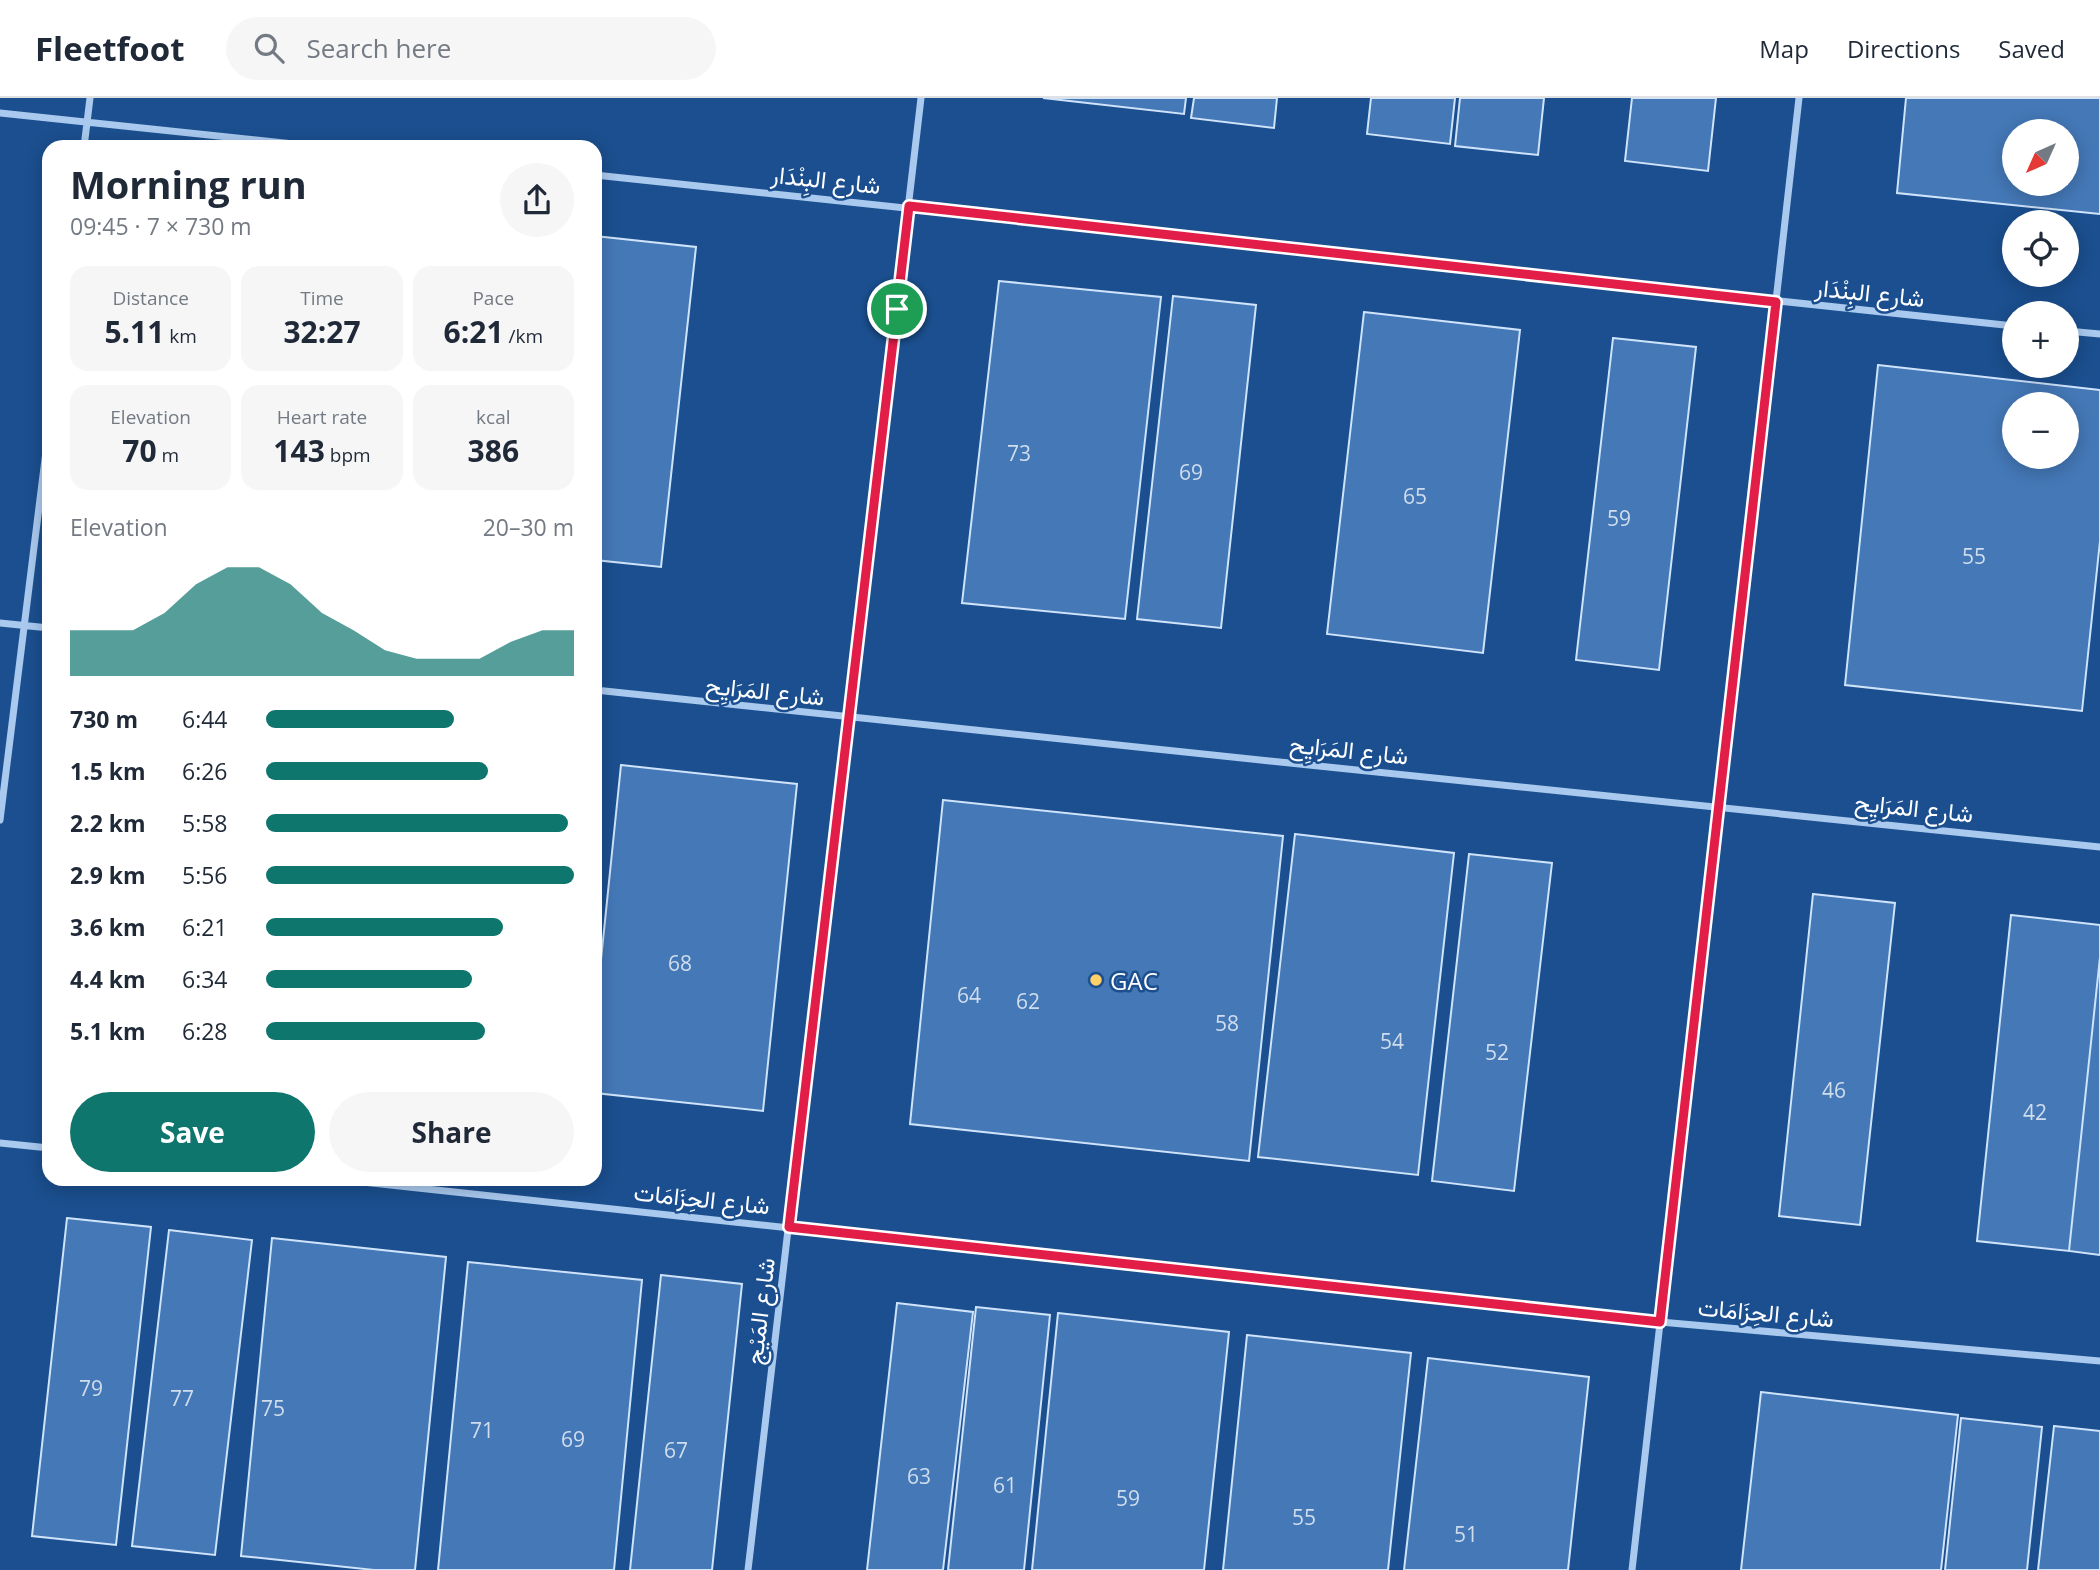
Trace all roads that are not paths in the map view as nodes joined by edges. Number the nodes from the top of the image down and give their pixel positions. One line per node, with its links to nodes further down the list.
1 (90, 98): 5 (street)
2 (921, 98): 9 (street, شارع المَيْج)
3 (1799, 98): 10 (street)
4 (0, 113): 5 (street)
5 (87, 123): 6 (street); 7 (street)
6 (85, 140)
7 (253, 140)
8 (602, 175): 9 (street, شارع البِنْدَار)
9 (909, 206): 10 (street, شارع البِنْدَار); 19 (street, شارع المَيْج)
10 (1776, 302): 11 (street, شارع البِنْدَار); 20 (street)
11 (2002, 325)
12 (2079, 332): 13 (street)
13 (2100, 334)
14 (42, 483): 16 (street)
15 (0, 623): 16 (street)
16 (24, 625): 17 (street); 21 (street)
17 (42, 627)
18 (602, 691): 19 (street, شارع المَرَايِح)
19 (848, 719): 20 (street, شارع المَرَايِح); 26 (street, شارع المَيْج)
20 (1719, 804): 22 (street, شارع المَرَايِح); 27 (street)
21 (0, 820)
22 (2100, 847)
23 (0, 1143): 24 (street)
24 (42, 1147)
25 (401, 1186): 26 (street, شارع الحِزَامَات)
26 (789, 1227): 27 (street, شارع الحِزَامَات); 29 (street, شارع المَيْج)
27 (1660, 1322): 28 (street, شارع الحِزَامَات); 30 (street)
28 (2100, 1361)
29 (748, 1570)
30 (1632, 1570)

